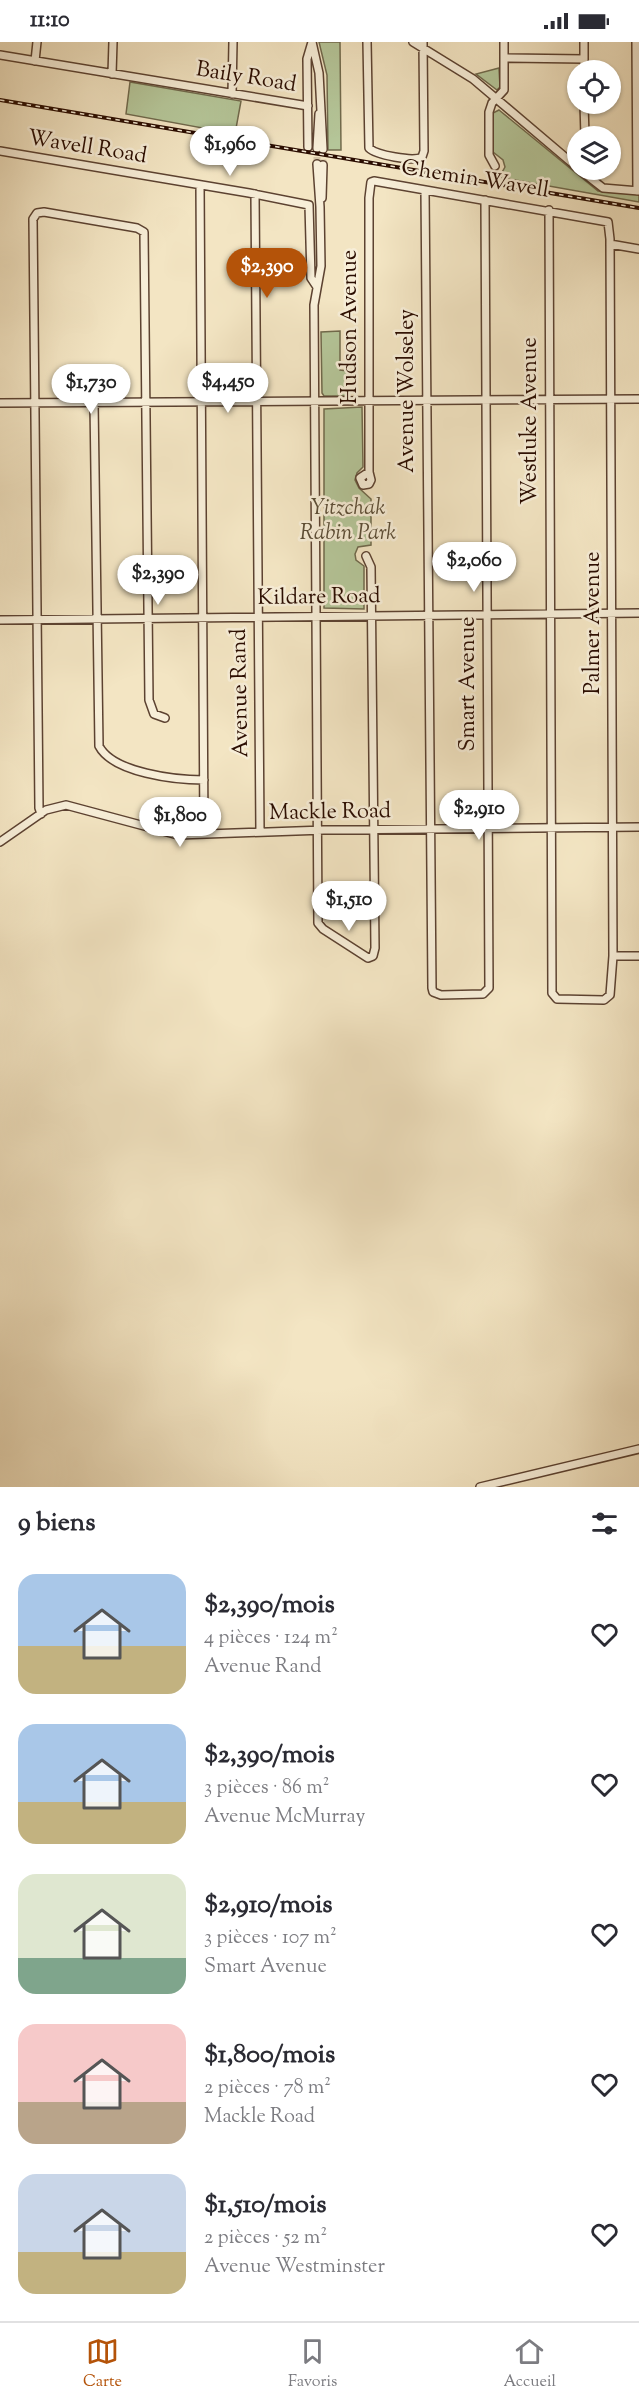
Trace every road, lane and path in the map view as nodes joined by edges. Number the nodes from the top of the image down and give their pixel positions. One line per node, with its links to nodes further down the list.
1 (37, 42): 14 (street)
2 (113, 42): 15 (street)
3 (233, 42): 16 (street)
4 (312, 42): 18 (street); 21 (street)
5 (367, 42): 10 (street)
6 (412, 42): 10 (street)
7 (504, 42): 12 (street)
8 (584, 42): 13 (street)
9 (636, 42): 19 (street)
10 (423, 45): 17 (street)
11 (0, 55): 14 (street, Baily Road)
12 (504, 58): 13 (street); 17 (street)
13 (584, 59)
14 (35, 60): 15 (street, Baily Road)
15 (112, 74): 16 (street, Baily Road)
16 (232, 94): 18 (street, Baily Road)
17 (496, 99): 23 (street); 25 (street)
18 (308, 106): 20 (street)
19 (638, 134): 30 (street)
20 (308, 147)
21 (320, 149)
22 (0, 151): 28 (street, Wavell Road)
23 (567, 159)
24 (320, 165): 37 (street)
25 (495, 166)
26 (593, 180): 30 (street)
27 (370, 183): 29 (street, Chemin Wavell); 44 (street, Hudson Avenue)
28 (200, 185): 31 (street, Wavell Road); 46 (street)
29 (425, 190): 32 (street, Chemin Wavell); 41 (street, Avenue Wolseley)
30 (638, 191)
31 (255, 195): 37 (street, Wavell Road); 47 (street, Avenue Rand)
32 (485, 200): 33 (street, Chemin Wavell); 42 (street, Smart Avenue)
33 (549, 210): 34 (street, Chemin Wavell); 38 (street, Westluke Avenue)
34 (609, 222): 35 (street, Palmer Avenue)
35 (610, 244): 36 (street); 39 (street, Palmer Avenue)
36 (639, 249)
37 (317, 287): 43 (street)
38 (549, 399): 39 (street); 42 (street); 56 (street, Westluke Avenue)
39 (611, 399): 40 (street); 53 (street, Palmer Avenue)
40 (639, 399)
41 (426, 400): 42 (street); 44 (street); 57 (street, Avenue Wolseley)
42 (486, 400): 55 (street, Smart Avenue)
43 (314, 401): 44 (street); 47 (street); 59 (street)
44 (370, 401): 51 (street, Hudson Avenue)
45 (146, 402): 46 (street); 49 (street); 50 (street); 62 (street)
46 (200, 402): 47 (street); 63 (street)
47 (256, 402): 58 (street, Avenue Rand)
48 (0, 403): 49 (street)
49 (35, 403): 50 (street); 64 (street)
50 (94, 403): 61 (street)
51 (369, 472)
52 (366, 556): 60 (street)
53 (612, 613): 54 (street, Kildare Road); 56 (street, Kildare Road); 69 (street, Palmer Avenue)
54 (639, 613)
55 (487, 614): 56 (street, Kildare Road); 57 (street, Kildare Road); 71 (street, Smart Avenue)
56 (550, 614): 72 (street, Westluke Avenue)
57 (428, 615): 60 (street, Kildare Road); 73 (street, Avenue Wolseley)
58 (258, 616): 59 (street, Kildare Road); 63 (street, Kildare Road); 76 (street, Avenue Rand)
59 (316, 616): 60 (street, Kildare Road); 74 (street)
60 (372, 616): 75 (street)
61 (96, 618): 62 (street, Kildare Road); 64 (street, Kildare Road); 67 (street)
62 (148, 618): 63 (street, Kildare Road); 66 (street)
63 (202, 618): 67 (street)
64 (37, 619): 65 (street, Kildare Road); 68 (street)
65 (0, 620)
66 (165, 718)
67 (204, 780): 77 (street)
68 (41, 814): 77 (street, Mackle Road); 78 (street, Mackle Road)
69 (613, 827): 70 (street, Mackle Road); 72 (street, Mackle Road); 79 (street, Palmer Avenue)
70 (639, 827)
71 (488, 828): 72 (street, Mackle Road); 73 (street, Mackle Road); 81 (street, Smart Avenue)
72 (551, 828): 82 (street, Westluke Avenue)
73 (430, 829): 75 (street, Mackle Road); 81 (street, Avenue Wolseley)
74 (318, 830): 75 (street, Mackle Road); 75 (street); 76 (street, Mackle Road)
75 (374, 830)
76 (260, 832): 77 (street, Mackle Road)
77 (204, 834)
78 (0, 842)
79 (613, 956): 80 (street); 82 (street, Palmer Avenue)
80 (639, 956)
81 (432, 988)
82 (583, 1000)
83 (639, 1449): 84 (street)
84 (480, 1487)

